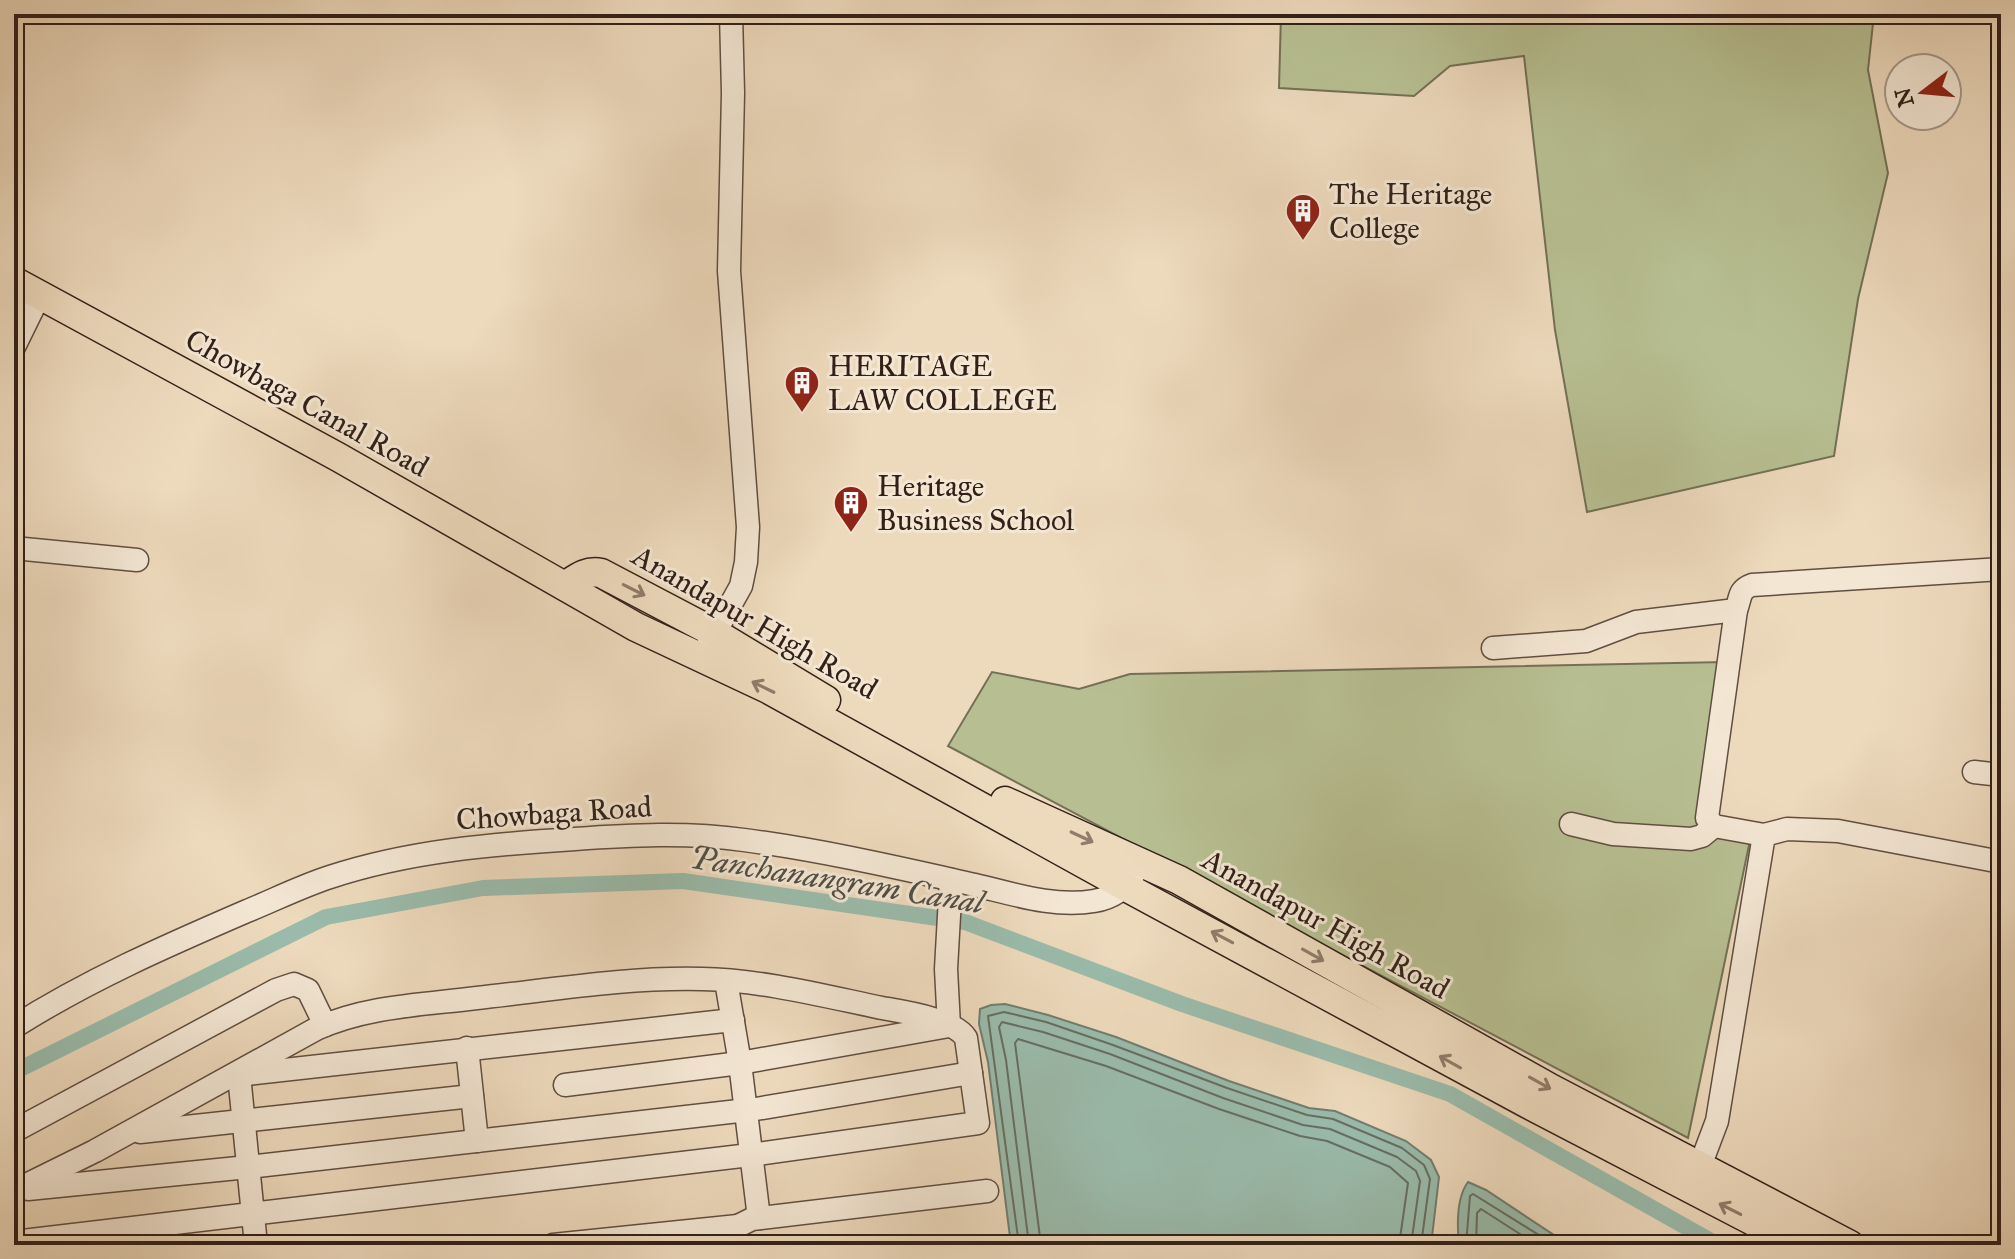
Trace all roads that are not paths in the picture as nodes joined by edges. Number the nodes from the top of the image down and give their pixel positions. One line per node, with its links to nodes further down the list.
1 (731, 14): 10 (street)
2 (14, 281): 3 (main road, Chowbaga Canal Road)
3 (39, 296): 4 (street); 8 (main road, Chowbaga Canal Road)
4 (14, 347)
5 (14, 548): 6 (street)
6 (137, 560)
7 (2001, 569): 9 (street)
8 (565, 586): 10 (main road, Anandapur High Road)
9 (1736, 610): 11 (street); 15 (street)
10 (708, 645): 18 (main road, Anandapur High Road)
11 (1493, 648)
12 (1974, 772): 13 (street)
13 (2001, 775)
14 (1571, 824): 15 (street)
15 (1714, 826): 16 (street)
16 (1764, 835): 17 (street); 37 (street)
17 (2001, 862)
18 (1133, 876): 19 (street, Chowbaga Road); 37 (main road, Anandapur High Road, one-way to 37); 47 (main road, Anandapur High Road, one-way to 18)
19 (951, 880): 23 (street); 24 (street, Chowbaga Road)
20 (726, 981): 21 (street); 22 (street); 23 (street)
21 (733, 1020): 25 (street); 26 (street)
22 (325, 1025): 28 (street); 33 (street)
23 (949, 1026): 26 (street); 27 (street)
24 (14, 1027)
25 (467, 1048): 28 (street); 30 (street)
26 (740, 1063): 29 (street); 31 (street)
27 (971, 1073): 31 (street); 36 (street)
28 (235, 1076): 32 (street); 34 (street)
29 (565, 1085)
30 (472, 1096): 32 (street); 35 (street)
31 (745, 1110): 35 (street); 36 (street)
32 (243, 1121): 34 (street); 38 (street)
33 (14, 1131)
34 (127, 1134): 39 (street)
35 (477, 1141): 38 (street)
36 (750, 1155): 41 (street); 42 (street)
37 (1700, 1166): 48 (main road, Anandapur High Road)
38 (248, 1167): 39 (street); 41 (street)
39 (14, 1191)
40 (987, 1191): 42 (street)
41 (253, 1214): 43 (street); 44 (street)
42 (748, 1222): 45 (street); 46 (street)
43 (14, 1242)
44 (256, 1245)
45 (553, 1245)
46 (720, 1245)
47 (1799, 1245)
48 (1850, 1245)

